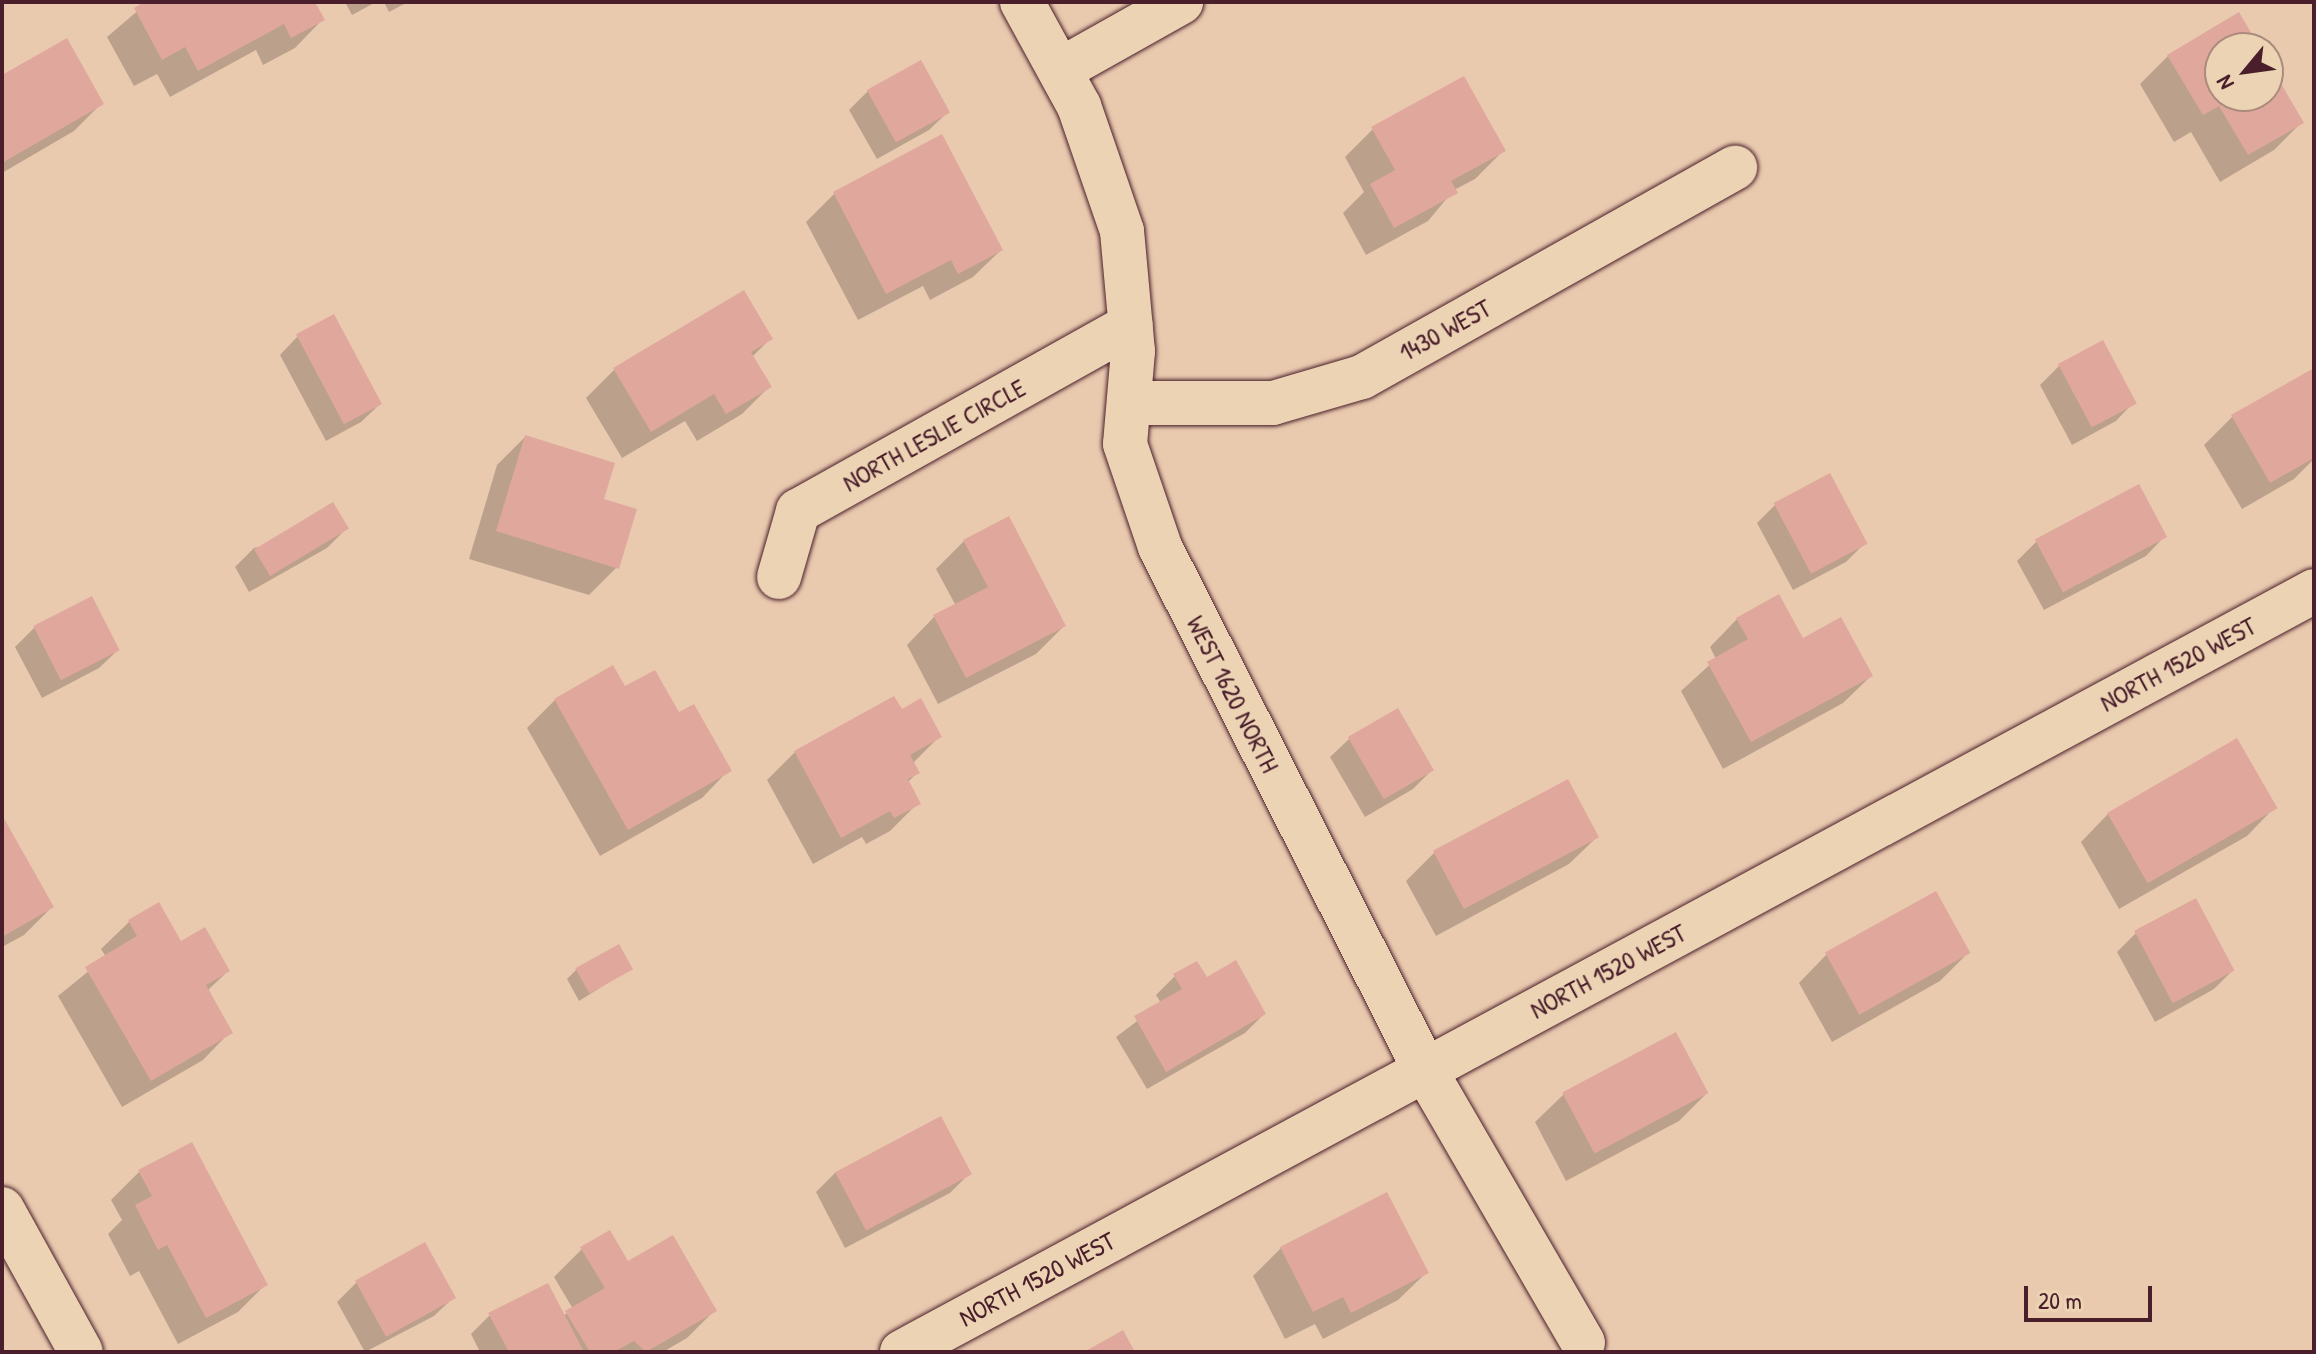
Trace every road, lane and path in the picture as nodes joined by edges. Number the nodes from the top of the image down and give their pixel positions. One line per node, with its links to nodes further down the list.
1 (1022, 2): 3 (street, WEST 1620 NORTH)
2 (1181, 2): 3 (street)
3 (1060, 70): 5 (street, WEST 1620 NORTH)
4 (1735, 168): 6 (street, 1430 WEST)
5 (1131, 325): 6 (street, WEST 1620 NORTH); 7 (street, NORTH LESLIE CIRCLE)
6 (1129, 403): 9 (street, WEST 1620 NORTH)
7 (779, 577)
8 (2314, 591): 9 (street, NORTH 1520 WEST)
9 (1425, 1070): 11 (street, WEST 1620 NORTH); 13 (street, NORTH 1520 WEST)
10 (2, 1209): 12 (street)
11 (1583, 1343)
12 (81, 1352)
13 (902, 1352)

